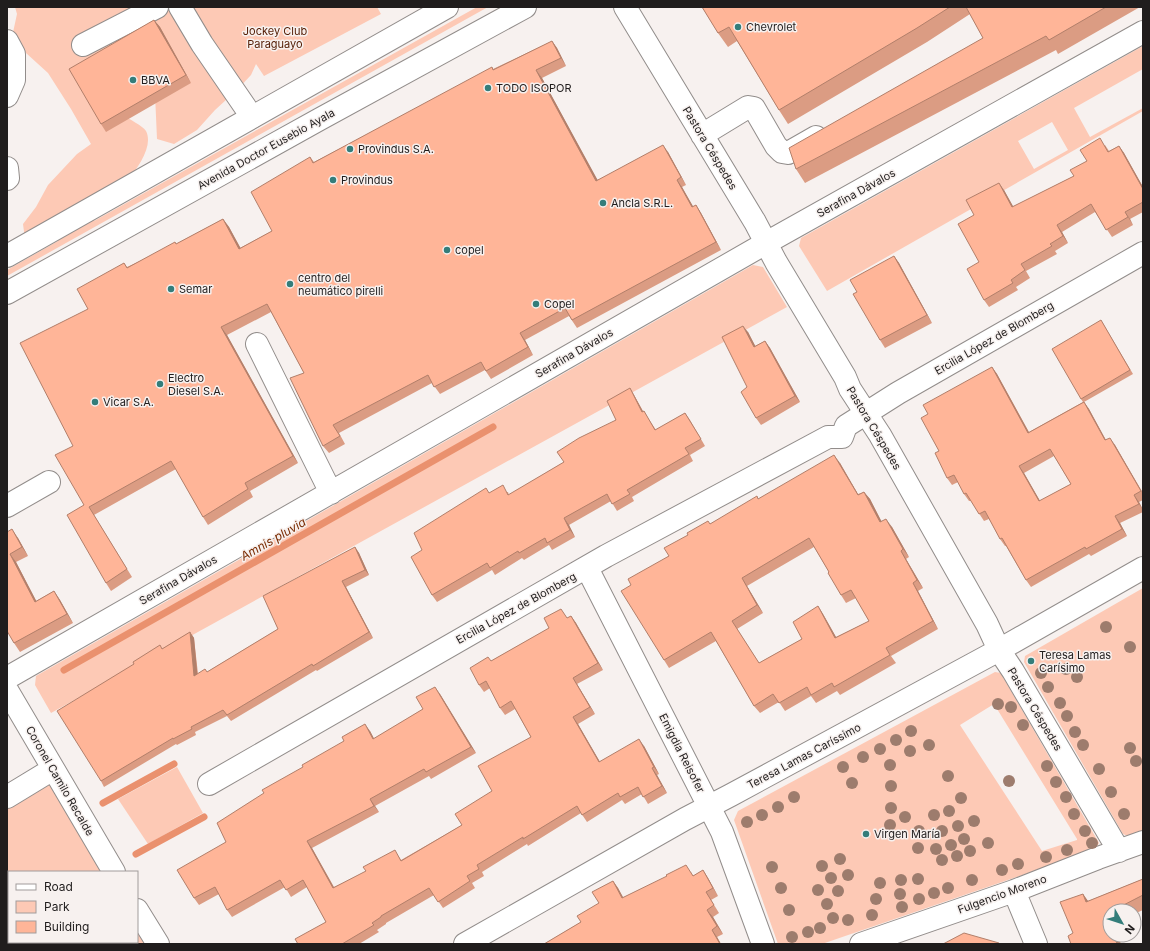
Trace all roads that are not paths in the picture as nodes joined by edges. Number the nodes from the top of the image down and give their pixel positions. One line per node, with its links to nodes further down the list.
1 (157, 7): 8 (main road)
2 (180, 7): 10 (main road)
3 (447, 7): 10 (main road)
4 (525, 7): 18 (main road, Avenida Doctor Eusebio Ayala)
5 (625, 7): 12 (main road, Pastora Céspedes)
6 (1143, 32): 15 (main road, Serafina Dávalos)
7 (7, 41): 9 (main road)
8 (83, 45)
9 (7, 96)
10 (252, 118): 17 (main road)
11 (835, 127): 12 (main road)
12 (702, 135): 15 (main road, Pastora Céspedes)
13 (7, 168): 14 (main road)
14 (7, 179)
15 (766, 243): 20 (main road, Pastora Céspedes); 22 (main road, Serafina Dávalos)
16 (1143, 253): 20 (main road, Ercilia López de Blomberg)
17 (7, 256)
18 (7, 293)
19 (257, 344): 22 (main road)
20 (867, 413): 24 (main road, Ercilia López de Blomberg); 26 (main road, Pastora Céspedes)
21 (50, 482): 23 (main road)
22 (332, 493): 27 (main road, Serafina Dávalos)
23 (7, 506)
24 (587, 568): 30 (main road, Ercilia López de Blomberg); 32 (main road, Emigdia Reisofer)
25 (1143, 568): 26 (main road, Teresa Lamas Caríssimo)
26 (999, 650): 32 (main road, Teresa Lamas Caríssimo); 34 (main road, Pastora Céspedes)
27 (7, 678)
28 (7, 690): 29 (main road, Coronel Camilo Recalde)
29 (53, 769): 31 (main road); 35 (main road, Coronel Camilo Recalde)
30 (209, 784)
31 (7, 797)
32 (709, 807): 39 (main road, Teresa Lamas Caríssimo); 40 (main road, Emigdia Reisofer)
33 (1143, 842): 34 (main road, Fulgencio Moreno)
34 (1119, 851): 36 (main road, Fulgencio Moreno)
35 (113, 871)
36 (1014, 891): 41 (main road, Fulgencio Moreno); 42 (main road)
37 (138, 912): 38 (main road)
38 (158, 944)
39 (465, 944)
40 (764, 944)
41 (861, 944)
42 (1036, 944)

